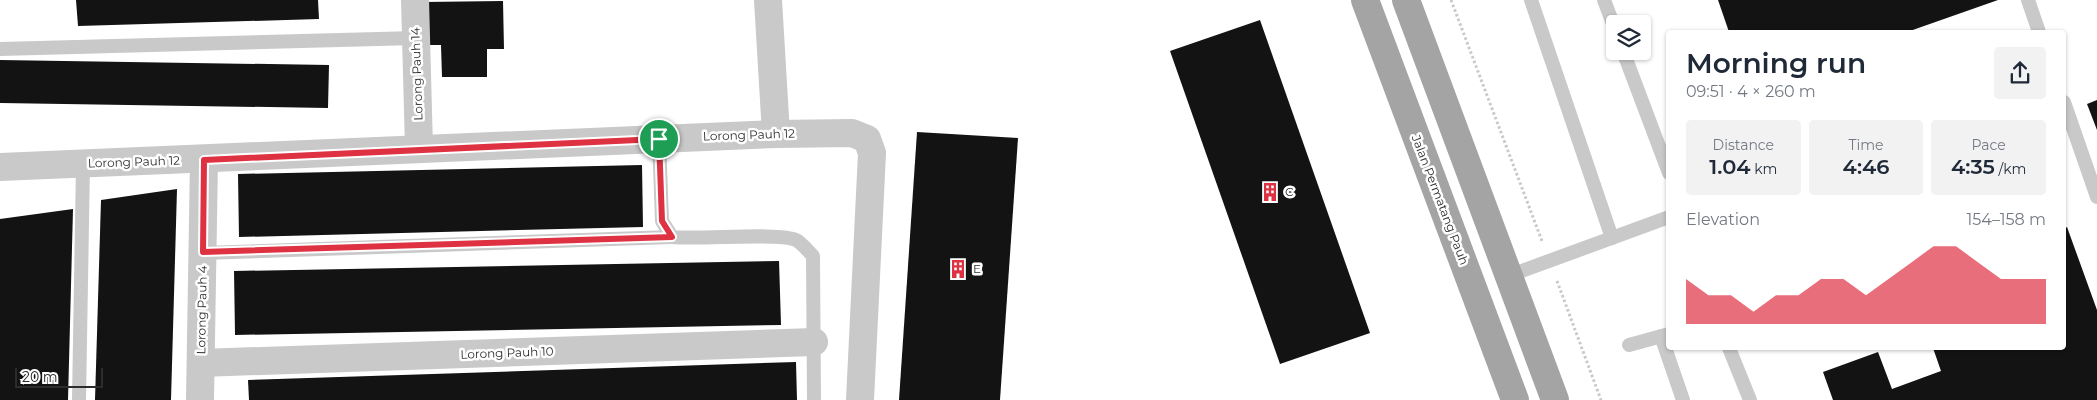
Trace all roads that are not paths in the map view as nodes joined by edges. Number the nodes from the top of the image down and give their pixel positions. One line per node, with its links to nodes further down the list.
1 (415, 0): 10 (street, Lorong Pauh 14)
2 (768, 0): 14 (street)
3 (1365, 0): 37 (main road, Jalan Permatang Pauh)
4 (1406, 0): 26 (main road)
5 (1531, 0): 24 (lane)
6 (1604, 0): 8 (lane)
7 (2028, 0): 9 (lane)
8 (1610, 15)
9 (2038, 30)
10 (416, 38): 11 (lane); 16 (street, Lorong Pauh 14)
11 (0, 49)
12 (1626, 60): 19 (lane)
13 (2066, 108): 21 (lane)
14 (776, 134): 15 (street, Lorong Pauh 12); 36 (street, Lorong Pauh 12)
15 (659, 139): 16 (street, Lorong Pauh 12); 23 (lane)
16 (419, 148): 17 (street, Lorong Pauh 12)
17 (204, 160): 18 (street, Lorong Pauh 12); 25 (street, Lorong Pauh 4)
18 (83, 164): 20 (street, Lorong Pauh 12); 33 (lane)
19 (1666, 166)
20 (0, 167)
21 (2097, 196)
22 (1666, 218): 24 (lane)
23 (672, 237): 25 (lane); 28 (lane)
24 (1612, 238): 26 (lane)
25 (203, 252): 32 (street, Lorong Pauh 4)
26 (1508, 276): 38 (main road)
27 (1665, 335): 29 (lane)
28 (814, 342): 32 (street, Lorong Pauh 10); 35 (lane)
29 (1629, 345)
30 (1669, 350): 39 (lane)
31 (1730, 350): 40 (lane)
32 (201, 363): 34 (street, Lorong Pauh 4)
33 (79, 400)
34 (200, 400)
35 (814, 400)
36 (860, 400)
37 (1515, 400)
38 (1555, 400)
39 (1683, 400)
40 (1750, 400)

